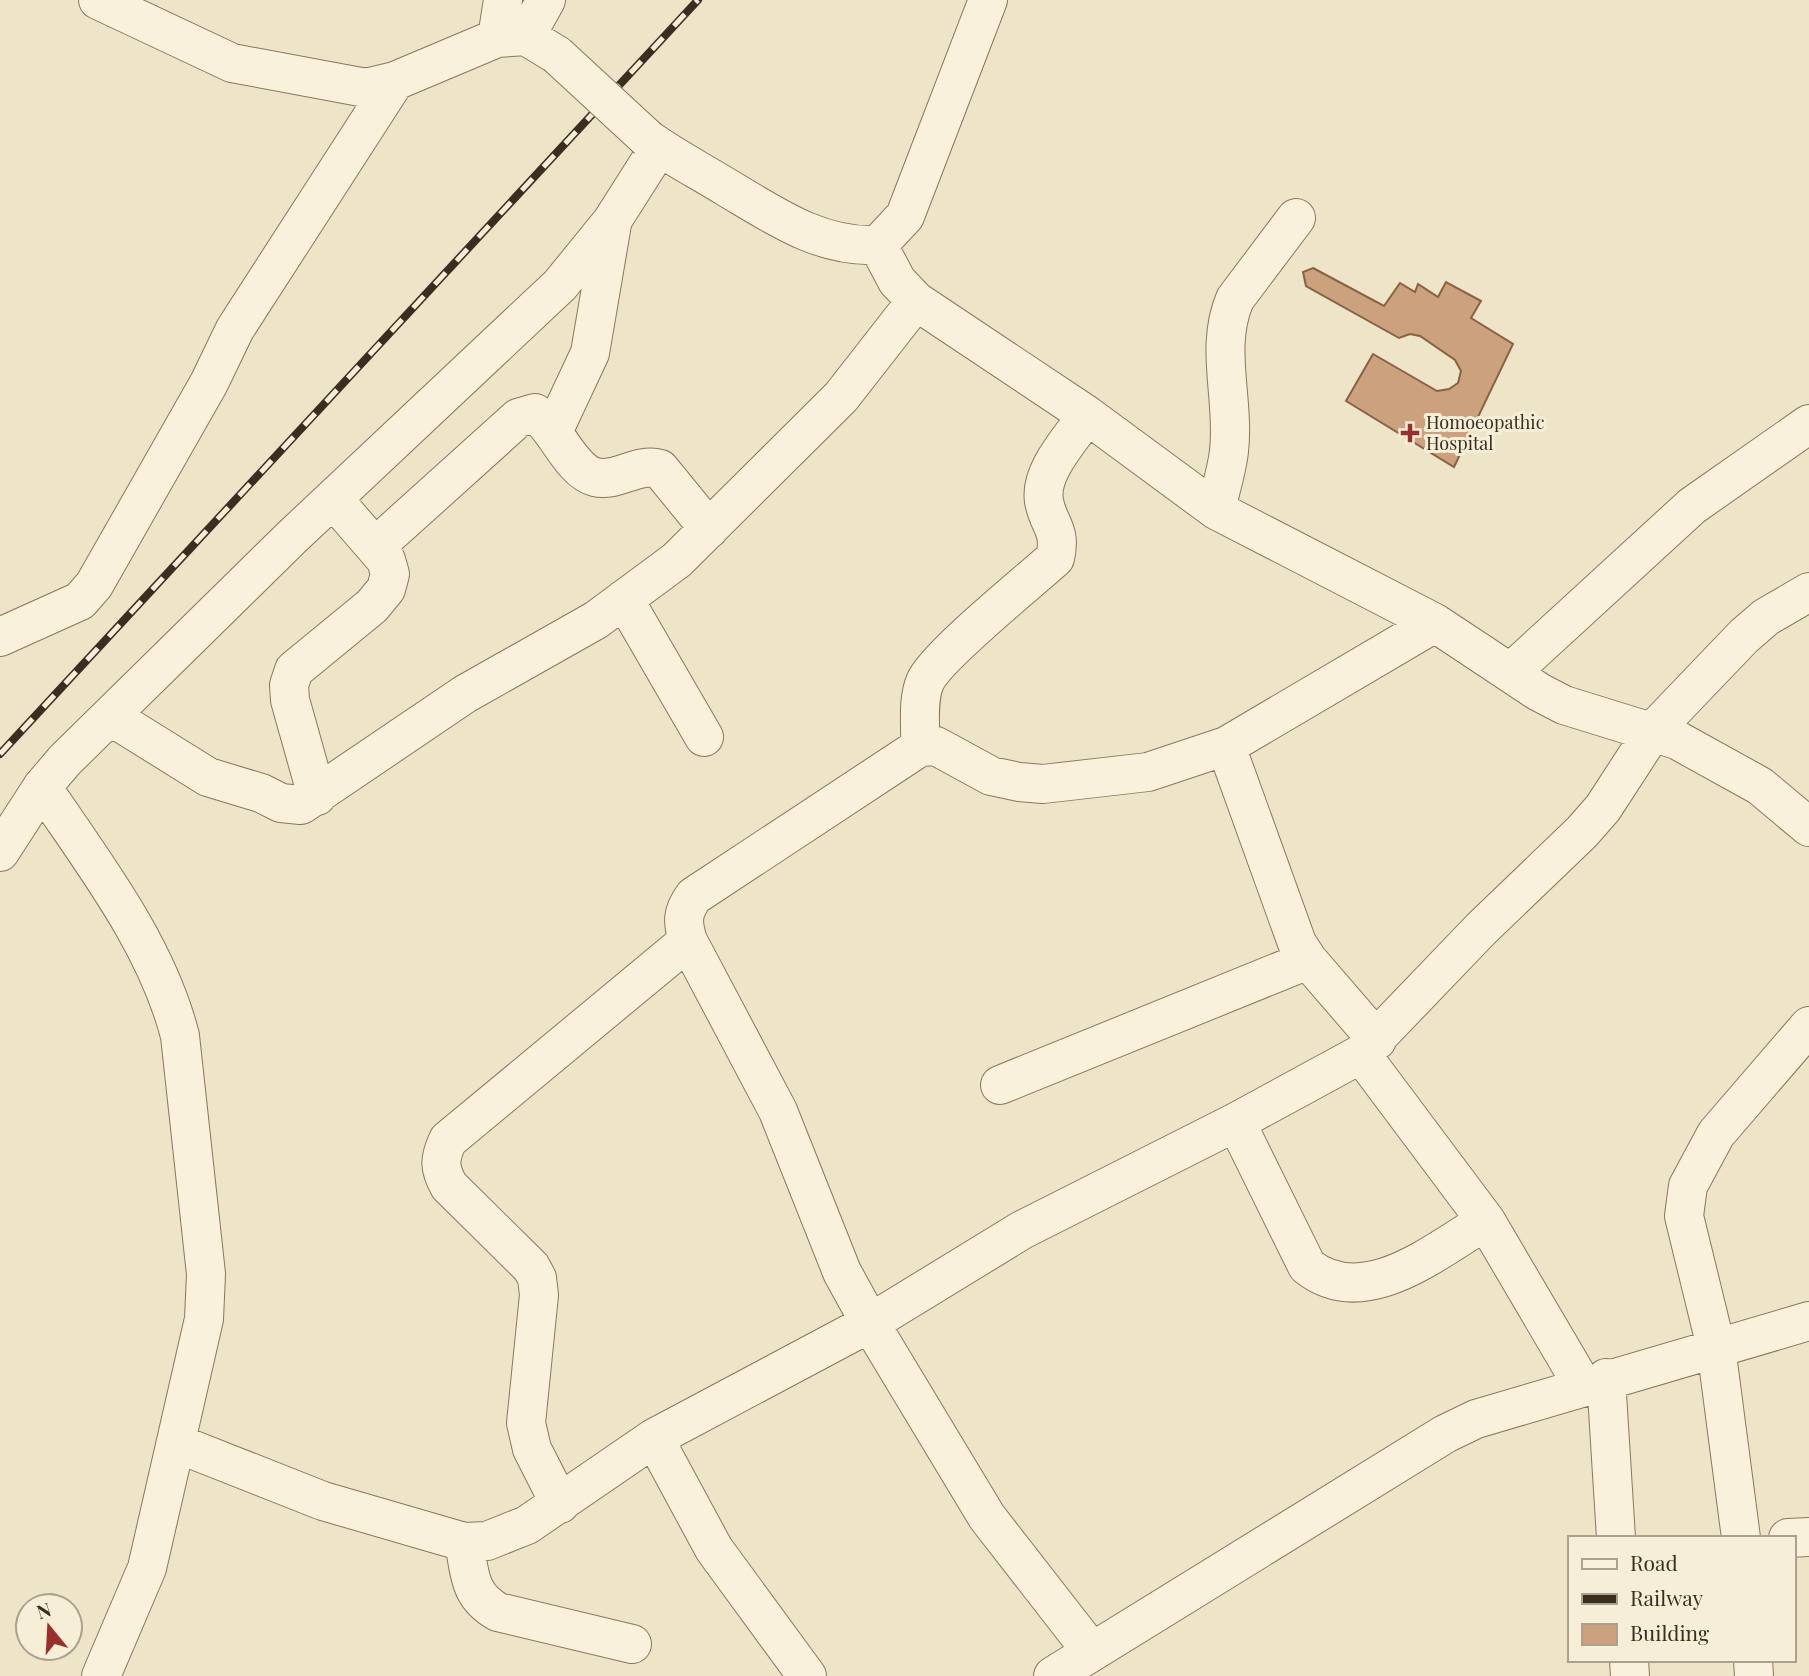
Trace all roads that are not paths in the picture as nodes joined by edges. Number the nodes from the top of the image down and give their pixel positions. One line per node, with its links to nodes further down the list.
1 (98, 0): 6 (street)
2 (503, 0): 5 (street)
3 (546, 0): 5 (street)
4 (988, 0): 10 (street)
5 (527, 43): 6 (street); 7 (street, bridge)
6 (395, 81): 22 (street)
7 (654, 143): 9 (street); 10 (street)
8 (1296, 218): 16 (street)
9 (612, 221): 14 (street); 15 (street)
10 (878, 246): 11 (street)
11 (916, 301): 12 (street); 17 (street)
12 (1087, 415): 16 (street); 28 (street)
13 (1809, 424): 23 (street)
14 (554, 432): 17 (street); 18 (street)
15 (334, 499): 18 (street); 24 (street)
16 (1216, 510): 21 (street)
17 (709, 529): 20 (street)
18 (375, 547): 30 (street)
19 (1809, 592): 25 (street)
20 (624, 599): 26 (street); 30 (street)
21 (1435, 623): 23 (street); 27 (street)
22 (0, 637)
23 (1510, 673): 25 (street)
24 (110, 716): 29 (street); 30 (street)
25 (1653, 731): 31 (street); 36 (street)
26 (704, 737)
27 (1226, 746): 28 (street); 34 (street)
28 (920, 747): 33 (street)
29 (42, 787): 32 (street); 45 (street)
30 (317, 796)
31 (1809, 827)
32 (0, 852)
33 (688, 941): 41 (street); 46 (street)
34 (1308, 960): 36 (street); 37 (street)
35 (1809, 1027): 42 (street)
36 (1369, 1047): 38 (street); 39 (street)
37 (1000, 1085)
38 (1236, 1122): 39 (street); 41 (street)
39 (1486, 1221): 43 (street)
40 (1809, 1321): 42 (street)
41 (870, 1323): 44 (street); 51 (street)
42 (1716, 1347): 43 (street); 48 (street)
43 (1595, 1382): 47 (street); 51 (street)
44 (654, 1438): 46 (street); 53 (street)
45 (176, 1444): 49 (street); 52 (street)
46 (560, 1504): 49 (street)
47 (1616, 1536)
48 (1741, 1536)
49 (464, 1542): 50 (street)
50 (632, 1644)
51 (1092, 1652): 54 (street)
52 (101, 1676)
53 (807, 1676)
54 (1053, 1676)

